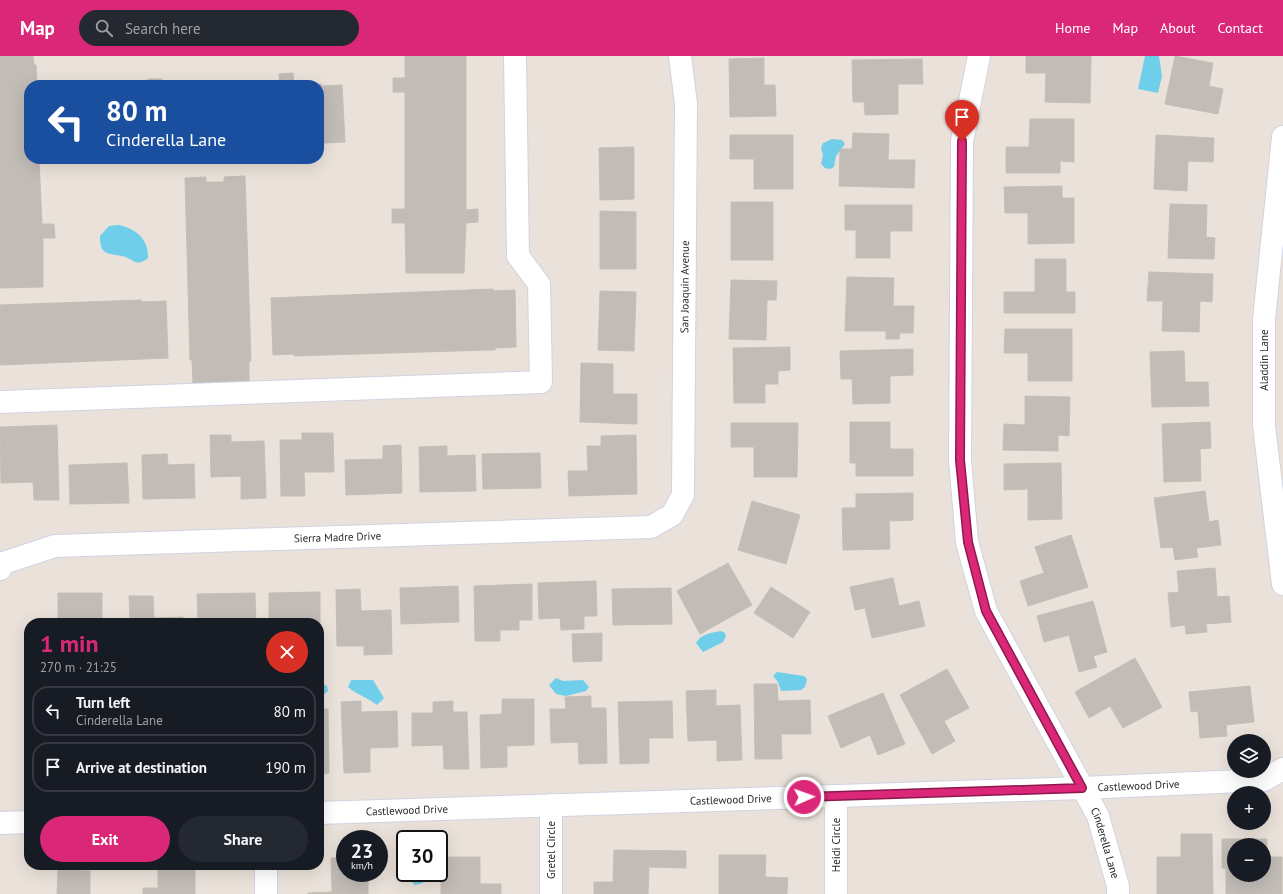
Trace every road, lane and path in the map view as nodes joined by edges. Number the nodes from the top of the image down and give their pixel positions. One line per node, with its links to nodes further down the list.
1 (515, 56): 5 (street)
2 (680, 56): 6 (street, San Joaquin Avenue)
3 (979, 56): 10 (street, Cinderella Lane)
4 (1283, 137): 8 (street, Aladdin Lane)
5 (0, 402)
6 (672, 515): 7 (street, Sierra Madre Drive)
7 (2, 566)
8 (1283, 584)
9 (1283, 769): 10 (street, Castlewood Drive)
10 (1082, 788): 11 (street, Castlewood Drive); 20 (street, Cinderella Lane)
11 (836, 796): 12 (street, Castlewood Drive); 19 (street, Heidi Circle)
12 (551, 805): 13 (street, Castlewood Drive); 18 (street, Gretel Circle)
13 (324, 813)
14 (24, 822): 15 (street)
15 (0, 823)
16 (266, 870): 17 (street)
17 (266, 894)
18 (551, 894)
19 (836, 894)
20 (1118, 894)

